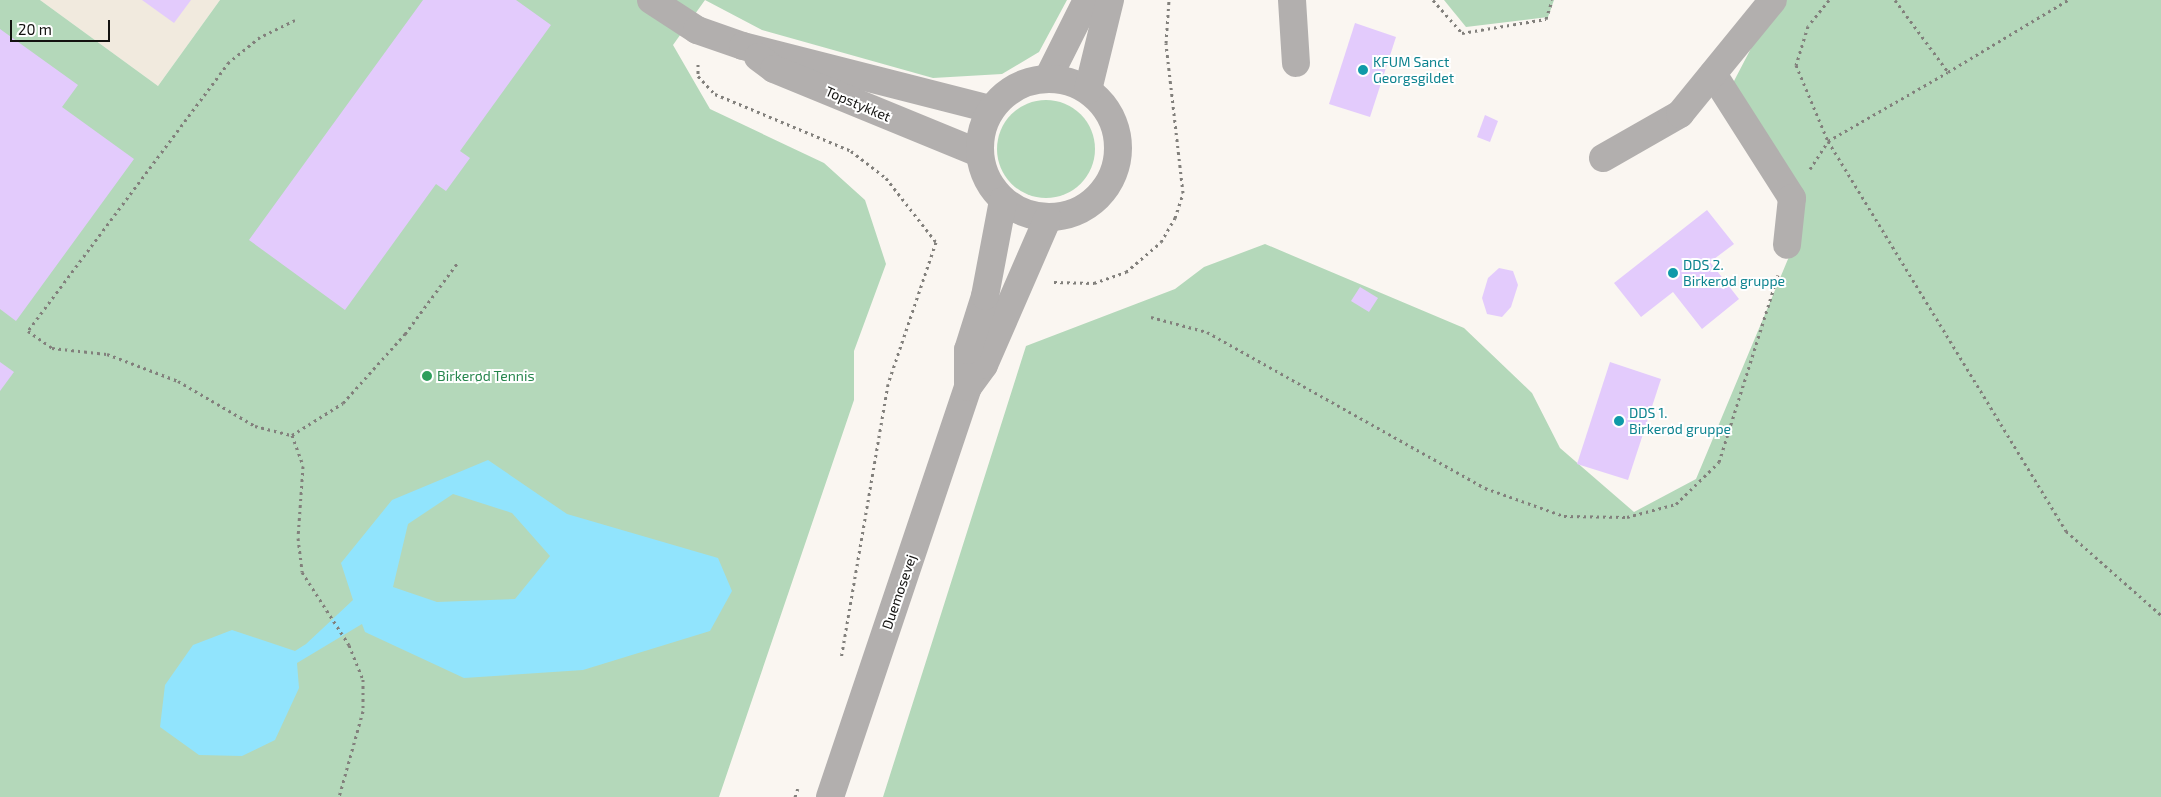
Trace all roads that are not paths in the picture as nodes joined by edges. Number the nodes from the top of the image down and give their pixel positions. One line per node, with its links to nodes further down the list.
1 (651, 0): 6 (street, Topstykket)
2 (1086, 0): 9 (street)
3 (1110, 0): 10 (street)
4 (1292, 0): 7 (street)
5 (1773, 0): 8 (street)
6 (743, 46): 11 (street, Topstykket); 12 (street, Topstykket)
7 (1296, 63)
8 (1713, 74): 13 (street); 16 (street)
9 (1048, 78): 10 (street); 11 (street)
10 (1088, 90): 15 (street)
11 (991, 109): 12 (street)
12 (979, 153): 14 (street)
13 (1603, 158)
14 (1003, 201): 15 (street); 17 (street, Duemosevej)
15 (1048, 218): 17 (street, Duemosevej)
16 (1787, 245)
17 (968, 387): 18 (street, Duemosevej)
18 (830, 797)

